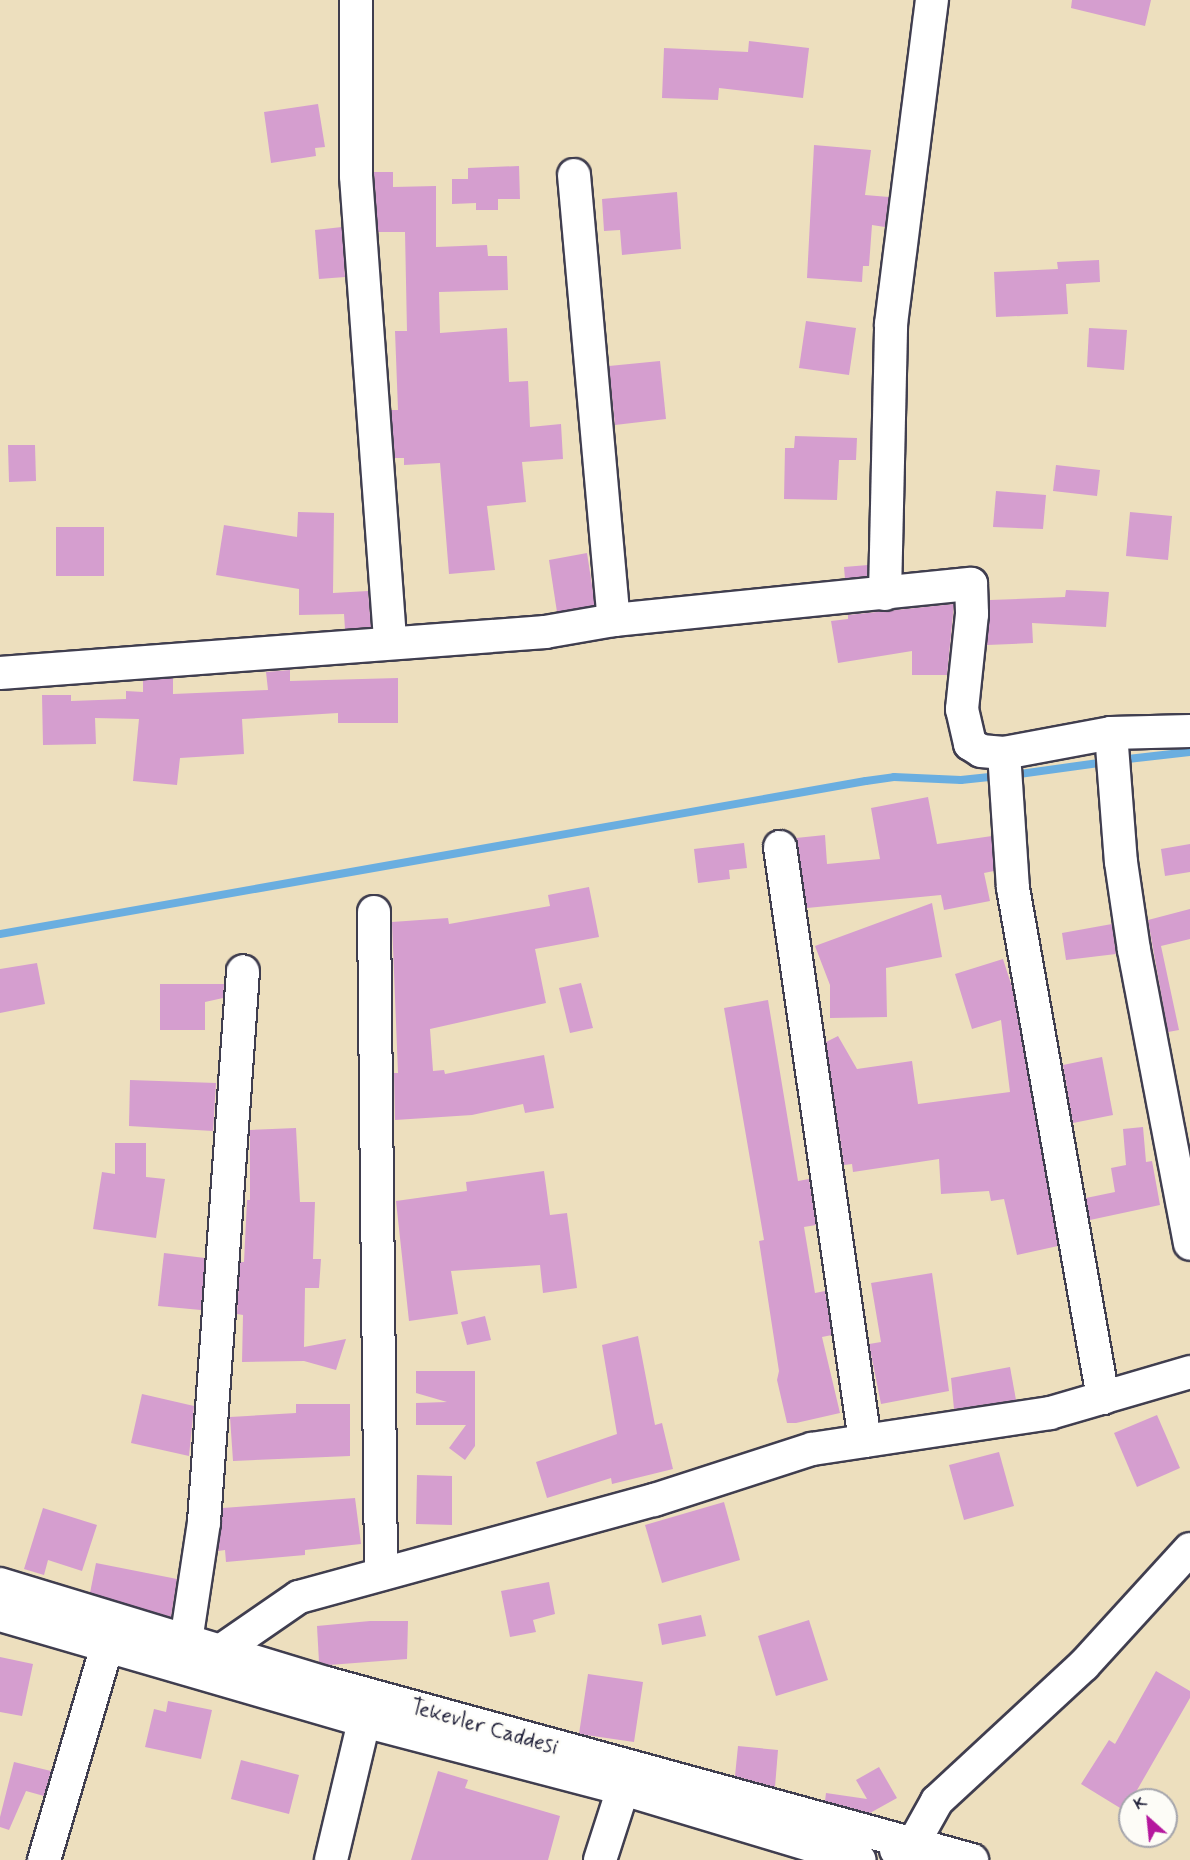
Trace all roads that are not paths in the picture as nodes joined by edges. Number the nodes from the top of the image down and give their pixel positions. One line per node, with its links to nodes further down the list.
1 (356, 0): 6 (street)
2 (932, 0): 4 (street)
3 (574, 175): 5 (street)
4 (885, 594): 5 (street); 10 (street)
5 (614, 620): 6 (street)
6 (390, 643): 7 (street)
7 (0, 673)
8 (1190, 731): 9 (street)
9 (1111, 734): 10 (street); 14 (street)
10 (1004, 753): 16 (street)
11 (780, 847): 17 (street)
12 (374, 912): 19 (street)
13 (243, 971): 24 (street)
14 (1190, 1244)
15 (1190, 1372): 16 (street)
16 (1103, 1398): 17 (street)
17 (866, 1441): 19 (street)
18 (1190, 1549): 27 (street)
19 (381, 1574): 23 (street)
20 (0, 1584): 24 (street)
21 (0, 1615): 22 (street)
22 (107, 1646): 24 (street); 28 (street)
23 (218, 1651): 24 (street); 27 (street, Tekevler Caddesi)
24 (187, 1660): 25 (street)
25 (364, 1721): 26 (street); 29 (street)
26 (623, 1789): 30 (street); 31 (street)
27 (913, 1844): 32 (street); 33 (street, Tekevler Caddesi)
28 (44, 1860)
29 (331, 1860)
30 (600, 1860)
31 (860, 1860)
32 (867, 1860)
33 (972, 1860)

